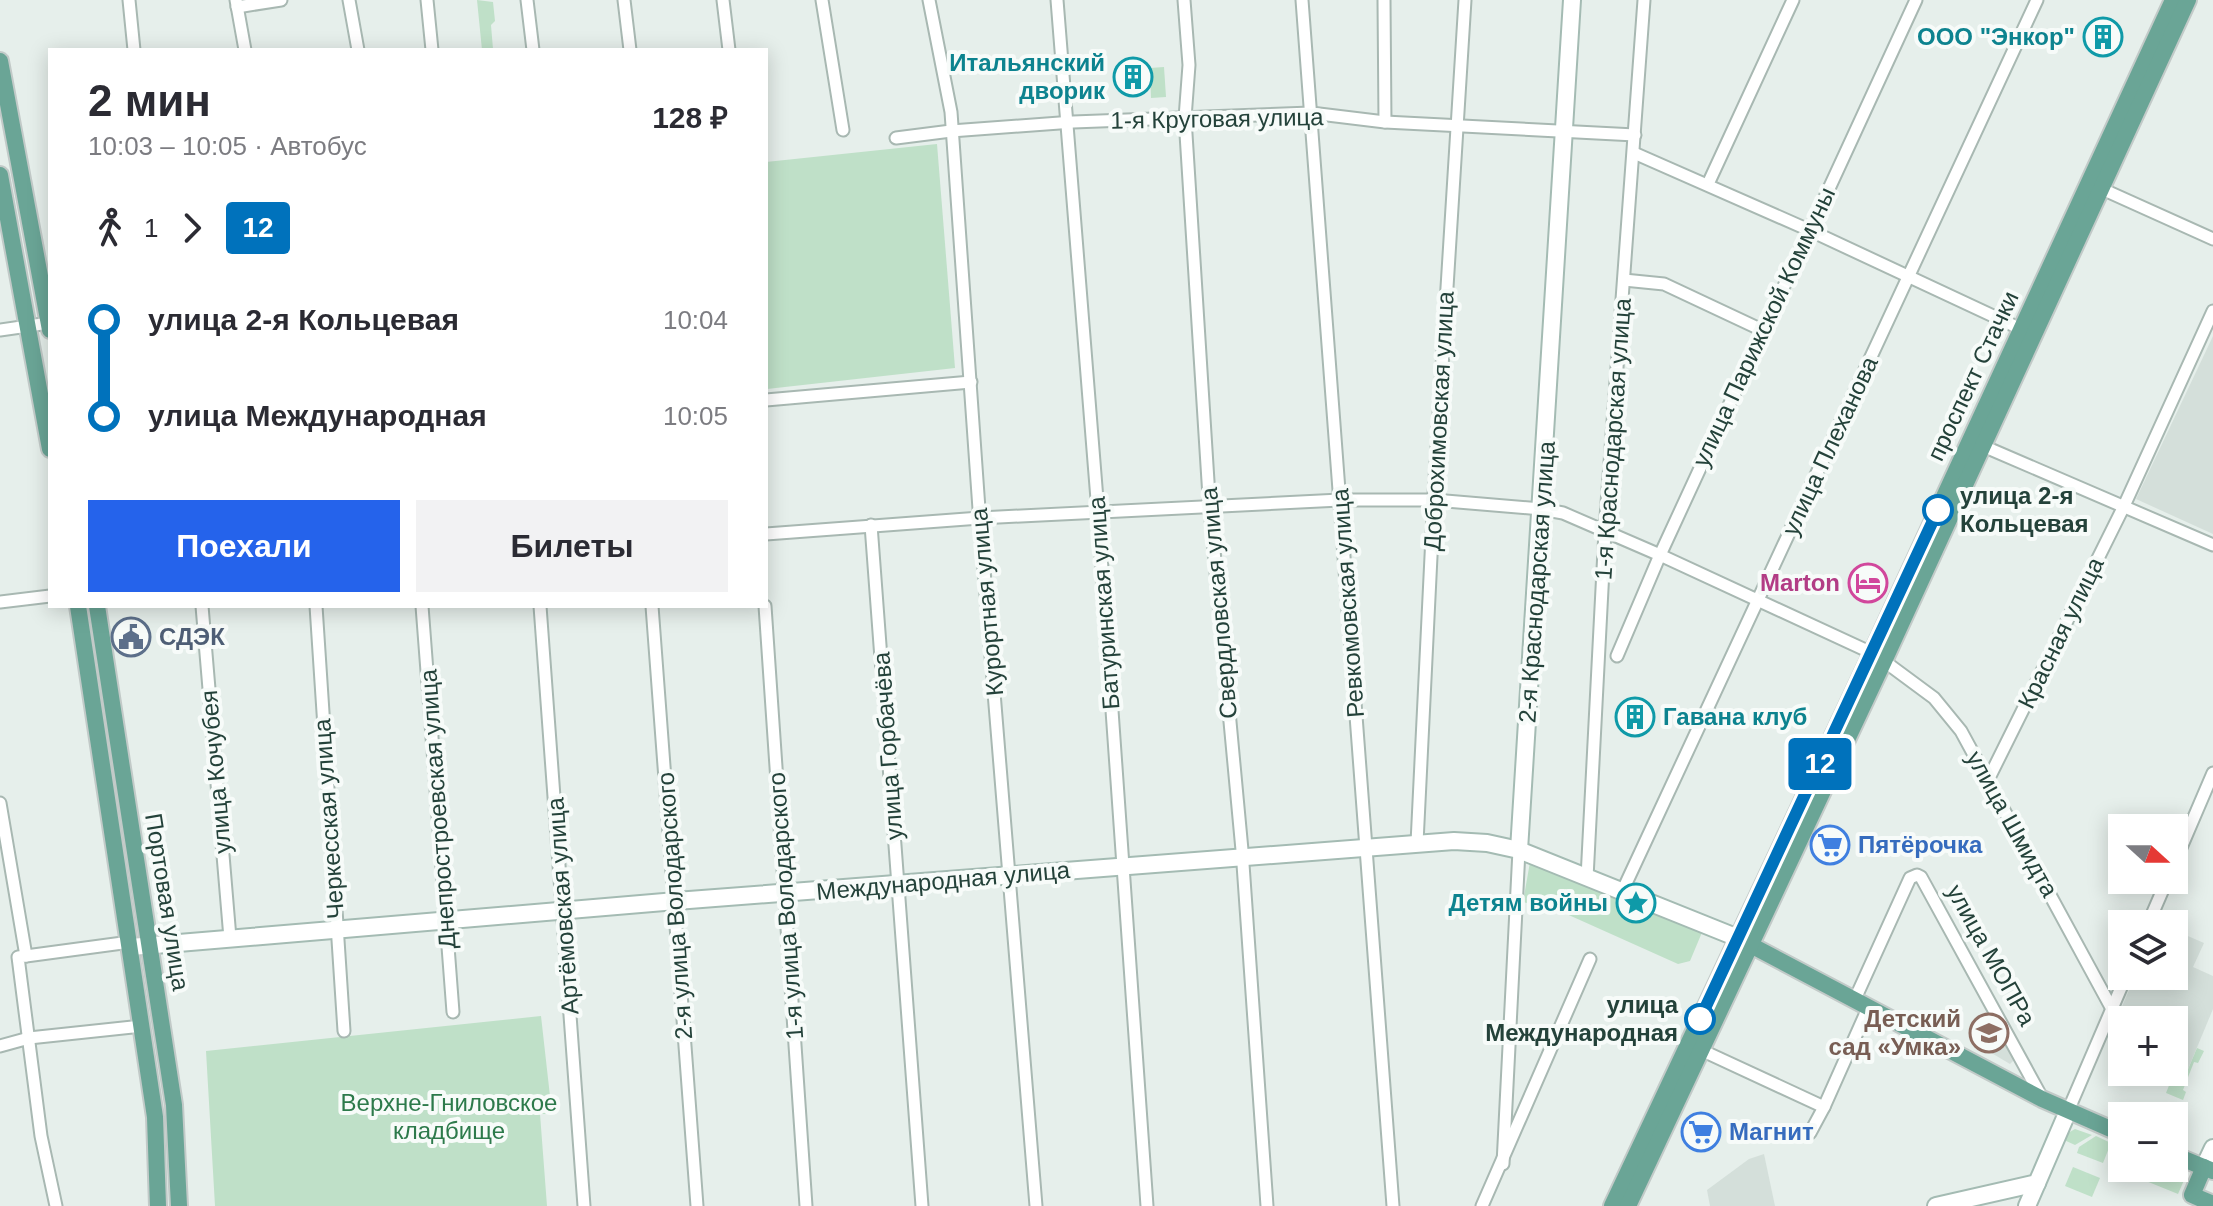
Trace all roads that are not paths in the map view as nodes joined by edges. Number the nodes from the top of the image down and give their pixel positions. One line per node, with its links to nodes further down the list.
1 (129, 0): 23 (street)
2 (281, 0): 22 (street)
3 (349, 0): 25 (street)
4 (427, 0): 26 (street)
5 (527, 0): 27 (street)
6 (624, 0): 28 (street)
7 (723, 0): 29 (street)
8 (822, 0): 36 (street)
9 (929, 0): 37 (street, Курортная улица)
10 (1057, 0): 34 (street, Батуринская улица)
11 (1184, 0): 32 (street, Свердловская улица)
12 (1302, 0): 31 (street, Ревкомовская улица)
13 (1384, 0): 33 (street)
14 (1465, 0): 35 (street, Доброхимовская улица)
15 (1572, 0): 38 (main road, 2-я Краснодарская улица)
16 (1644, 0): 39 (street, 1-я Краснодарская улица)
17 (1793, 0): 43 (street)
18 (1916, 0): 45 (street, улица Парижской Коммуны)
19 (2037, 0): 47 (street, улица Плеханова)
20 (2173, 0): 53 (main road, проспект Стачки)
21 (2188, 0): 44 (main road, проспект Стачки)
22 (236, 4): 24 (street)
23 (134, 48)
24 (245, 48)
25 (358, 48)
26 (432, 48)
27 (533, 48)
28 (630, 48)
29 (729, 48)
30 (0, 61): 50 (main road)
31 (1311, 113): 32 (street, 1-я Круговая улица); 33 (street, 1-я Круговая улица); 60 (street, Ревкомовская улица)
32 (1185, 118): 34 (street, 1-я Круговая улица); 62 (street, Свердловская улица)
33 (1385, 122): 35 (street, 1-я Круговая улица)
34 (1067, 123): 37 (street, 1-я Круговая улица); 65 (street, Батуринская улица)
35 (1457, 125): 38 (street, 1-я Круговая улица); 61 (street, Доброхимовская улица)
36 (843, 130)
37 (951, 131): 40 (street, 1-я Круговая улица); 56 (street, Курортная улица)
38 (1564, 131): 39 (street, 1-я Круговая улица); 64 (main road, 2-я Краснодарская улица)
39 (1635, 135): 41 (street, 1-я Краснодарская улица)
40 (896, 138)
41 (1634, 153): 43 (street); 48 (street, 1-я Краснодарская улица)
42 (0, 175): 51 (main road)
43 (1708, 184): 45 (street)
44 (2102, 189): 46 (street); 59 (main road, проспект Стачки)
45 (1809, 230): 47 (street); 55 (street, улица Парижской Коммуны)
46 (2213, 239)
47 (1907, 277): 53 (street); 73 (street, улица Плеханова)
48 (1624, 280): 55 (street); 68 (street, 1-я Краснодарская улица)
49 (2213, 311): 63 (street, Красная улица)
50 (48, 321)
51 (28, 326): 52 (street); 54 (street); 58 (main road)
52 (48, 326)
53 (2021, 329): 84 (main road, проспект Стачки)
54 (0, 330)
55 (1762, 330): 71 (street, улица Парижской Коммуны)
56 (971, 382): 57 (street); 66 (street, Курортная улица)
57 (768, 400)
58 (48, 438)
59 (1983, 446): 63 (street); 84 (main road, проспект Стачки)
60 (1340, 500): 61 (street, улица Шмидта); 62 (street, улица Шмидта); 91 (street, Ревкомовская улица)
61 (1434, 500): 64 (street, улица Шмидта); 90 (street, Доброхимовская улица)
62 (1210, 506): 65 (street, улица Шмидта); 93 (street, Свердловская улица)
63 (2124, 506): 70 (street); 86 (street, Красная улица)
64 (1541, 509): 68 (street, улица Шмидта); 92 (main road, 2-я Краснодарская улица)
65 (1098, 512): 66 (street, улица Шмидта); 94 (street, Батуринская улица)
66 (980, 518): 67 (street, улица Шмидта); 95 (street, Курортная улица)
67 (871, 525): 69 (street, улица Шмидта); 97 (street, улица Горбачёва)
68 (1605, 531): 71 (street, улица Шмидта); 96 (street, 1-я Краснодарская улица)
69 (768, 534)
70 (2213, 545)
71 (1660, 555): 73 (street, улица Шмидта); 83 (street, улица Парижской Коммуны)
72 (48, 596): 74 (street)
73 (1759, 600): 84 (street, улица Шмидта); 98 (street, улица Плеханова)
74 (0, 602)
75 (78, 608): 106 (main road, Портовая улица)
76 (97, 608): 107 (main road, Портовая улица)
77 (202, 608): 104 (street, улица Кочубея)
78 (316, 608): 103 (street, Черкесская улица)
79 (422, 608): 102 (street, Днепростроевская улица)
80 (540, 608): 101 (street, Артёмовская улица)
81 (652, 608): 100 (street, 2-я улица Володарского)
82 (765, 608): 99 (street, 1-я улица Володарского)
83 (1617, 656)
84 (1878, 657): 86 (street, улица Шмидта); 105 (main road, проспект Стачки)
85 (2213, 773): 89 (street)
86 (1988, 780): 111 (street, улица Шмидта)
87 (0, 803): 88 (street)
88 (2, 826): 108 (street)
89 (2188, 831)
90 (1417, 843): 91 (main road, Международная улица); 92 (main road, Международная улица)
91 (1367, 847): 93 (main road, Международная улица); 144 (street, Ревкомовская улица)
92 (1519, 850): 96 (main road, Международная улица); 128 (street, 2-я Краснодарская улица)
93 (1243, 857): 94 (main road, Международная улица); 143 (street, Свердловская улица)
94 (1122, 866): 95 (main road, Международная улица); 142 (street, Батуринская улица)
95 (1010, 875): 97 (main road, Международная улица); 141 (street, Курортная улица)
96 (1587, 878): 98 (main road, Международная улица)
97 (899, 885): 99 (main road, Международная улица); 140 (street, улица Горбачёва)
98 (1622, 892): 105 (main road, Международная улица)
99 (785, 893): 100 (main road, Международная улица); 139 (street, 1-я улица Володарского)
100 (676, 901): 101 (main road, Международная улица); 138 (street, 2-я улица Володарского)
101 (564, 911): 102 (main road, Международная улица); 137 (street, Артёмовская улица)
102 (446, 920): 103 (main road, Международная улица); 112 (street, Днепростроевская улица)
103 (336, 929): 104 (main road, Международная улица); 115 (street, Черкесская улица)
104 (230, 938): 107 (main road, Международная улица)
105 (1744, 941): 110 (main road); 118 (main road, проспект Стачки); 146 (main road, проспект Стачки)
106 (130, 944): 107 (main road, Международная улица); 108 (street, Международная улица); 114 (main road, Портовая улица)
107 (150, 944): 124 (main road, Портовая улица)
108 (26, 956): 116 (street)
109 (1590, 959): 128 (street)
110 (1862, 1002): 119 (main road); 119 (street, улица МОПРа); 120 (street, улица МОПРа)
111 (2110, 1006)
112 (453, 1012)
113 (2108, 1018): 121 (street)
114 (142, 1026): 116 (street); 125 (main road, Портовая улица)
115 (344, 1031)
116 (29, 1038): 117 (street); 134 (street)
117 (0, 1046)
118 (1701, 1050): 120 (street); 147 (main road, проспект Стачки)
119 (2042, 1099): 121 (main road)
120 (1824, 1107): 123 (street, улица МОПРа)
121 (2068, 1111): 122 (main road); 130 (main road)
122 (2108, 1128)
123 (1810, 1133)
124 (176, 1137): 125 (main road); 136 (main road, Портовая улица)
125 (156, 1141): 135 (main road, Портовая улица)
126 (2213, 1148): 129 (main road)
127 (2188, 1161): 129 (main road)
128 (1503, 1164): 145 (street)
129 (2209, 1169): 131 (main road)
130 (2037, 1183): 132 (main road); 149 (main road)
131 (2189, 1200): 133 (main road)
132 (1974, 1203): 148 (main road)
133 (2213, 1204)
134 (56, 1206)
135 (158, 1206)
136 (179, 1206)
137 (584, 1206)
138 (697, 1206)
139 (806, 1206)
140 (922, 1206)
141 (1036, 1206)
142 (1147, 1206)
143 (1267, 1206)
144 (1393, 1206)
145 (1482, 1206)
146 (1612, 1206)
147 (1628, 1206)
148 (1936, 1206)
149 (2027, 1206)

